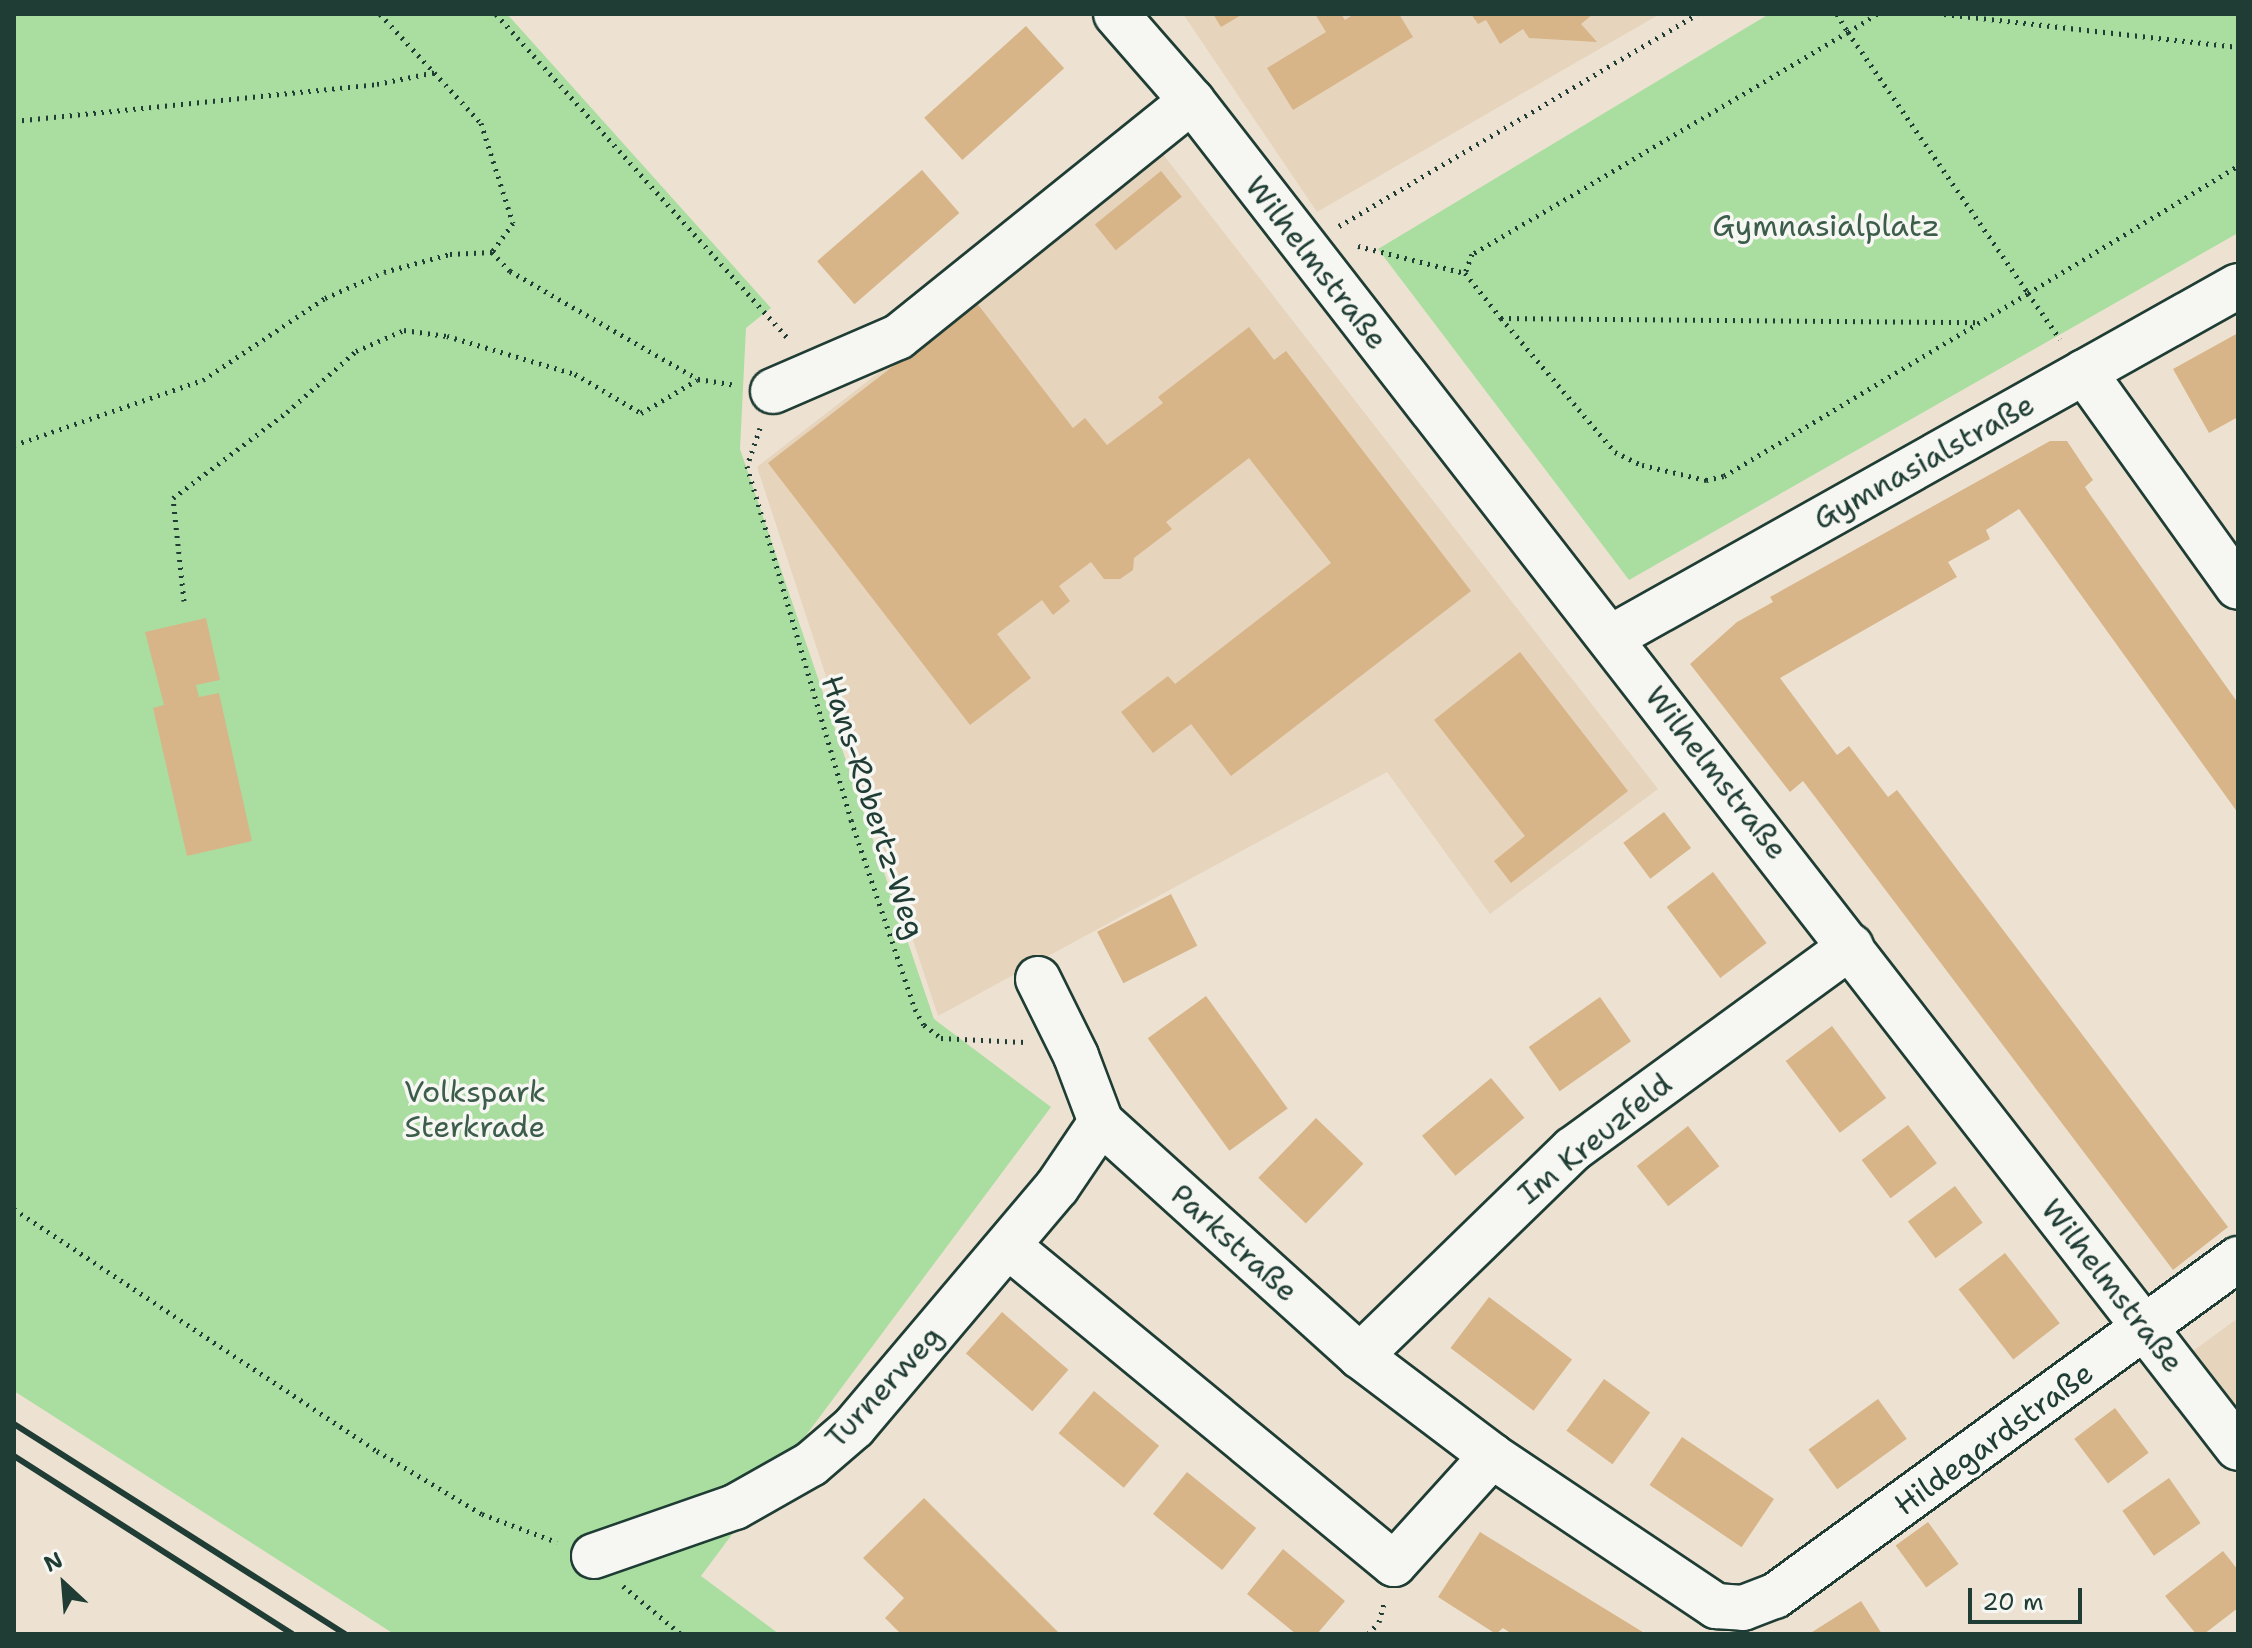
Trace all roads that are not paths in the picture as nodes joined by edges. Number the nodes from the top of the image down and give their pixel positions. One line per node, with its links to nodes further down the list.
1 (1116, 14): 2 (street, Wilhelmstraße)
2 (1192, 101): 5 (street); 7 (street, Wilhelmstraße)
3 (2238, 286): 4 (street, Gymnasialstraße)
4 (2084, 372): 6 (street); 7 (street, Gymnasialstraße)
5 (773, 391)
6 (2238, 587)
7 (1610, 638): 8 (street, Wilhelmstraße)
8 (1851, 946): 13 (street, Wilhelmstraße); 14 (street, Im Kreuzfeld)
9 (1038, 979): 10 (street, Parkstraße)
10 (1101, 1122): 11 (street, Turnerweg); 14 (street, Parkstraße)
11 (1008, 1246): 16 (street); 17 (street, Turnerweg)
12 (2238, 1259): 13 (street, Hildegardstraße)
13 (2145, 1330): 15 (street, Wilhelmstraße); 18 (street, Hildegardstraße)
14 (1360, 1356): 16 (street, Parkstraße)
15 (2238, 1448)
16 (1492, 1456): 18 (street, Parkstraße)
17 (594, 1556)
18 (1746, 1621)

